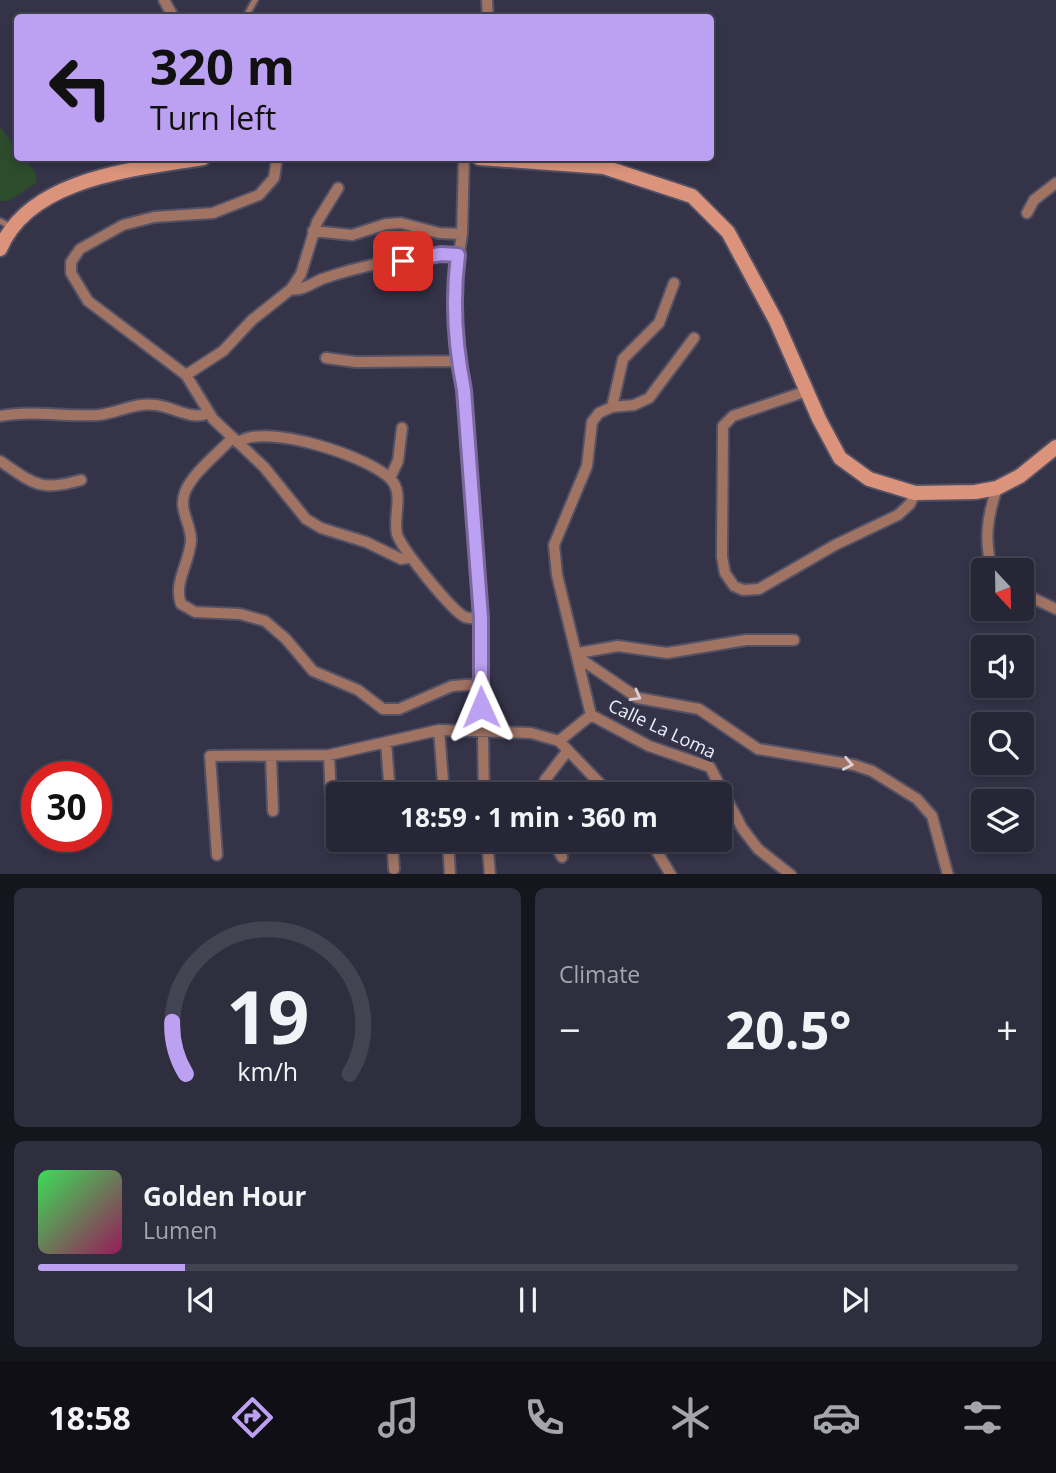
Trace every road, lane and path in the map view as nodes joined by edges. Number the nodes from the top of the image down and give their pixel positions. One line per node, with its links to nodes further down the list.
1 (185, 161): 8 (main road)
2 (277, 161): 18 (street)
3 (464, 161): 10 (street)
4 (532, 161): 19 (main road)
5 (1056, 183): 7 (street)
6 (338, 188): 9 (street)
7 (1027, 213)
8 (6, 224): 11 (main road)
9 (313, 232): 10 (street); 14 (street)
10 (462, 234): 12 (street)
11 (0, 249)
12 (458, 255): 14 (street); 17 (street)
13 (674, 284): 20 (street)
14 (291, 289): 18 (street)
15 (694, 338): 20 (street)
16 (326, 358): 17 (street)
17 (458, 361): 35 (street)
18 (186, 375): 21 (street)
19 (807, 391): 30 (main road); 30 (street)
20 (612, 407): 37 (street)
21 (209, 414): 22 (street); 24 (street)
22 (0, 416)
23 (402, 428): 27 (street)
24 (235, 441): 27 (street); 31 (street); 38 (street)
25 (1056, 447): 29 (main road)
26 (0, 461): 28 (street)
27 (390, 478): 31 (street)
28 (81, 480)
29 (998, 488): 30 (main road); 32 (street)
30 (915, 493)
31 (408, 558): 35 (street)
32 (989, 558)
33 (1034, 599): 34 (street)
34 (1056, 609)
35 (481, 618): 38 (street)
36 (793, 640): 37 (street)
37 (579, 656): 39 (street); 66 (street, one-way to 66)
38 (480, 684): 40 (street)
39 (591, 715): 42 (street, Calle La Loma); 65 (street, Calle La Loma)
40 (481, 729): 41 (street); 42 (street); 50 (street)
41 (439, 730): 43 (street); 49 (street)
42 (559, 741): 44 (street)
43 (386, 742): 45 (street); 48 (street)
44 (568, 750): 51 (street); 52 (street)
45 (329, 755): 46 (street); 47 (street)
46 (271, 756): 53 (street); 59 (street)
47 (330, 782)
48 (389, 782)
49 (443, 782)
50 (483, 782)
51 (545, 782)
52 (599, 782)
53 (273, 811)
54 (393, 852): 61 (street)
55 (449, 852): 62 (street)
56 (488, 852): 63 (street)
57 (560, 852): 60 (street)
58 (657, 852): 64 (street)
59 (217, 855)
60 (562, 857)
61 (394, 869)
62 (450, 874)
63 (490, 874)
64 (671, 874)
65 (791, 874)
66 (948, 874)

